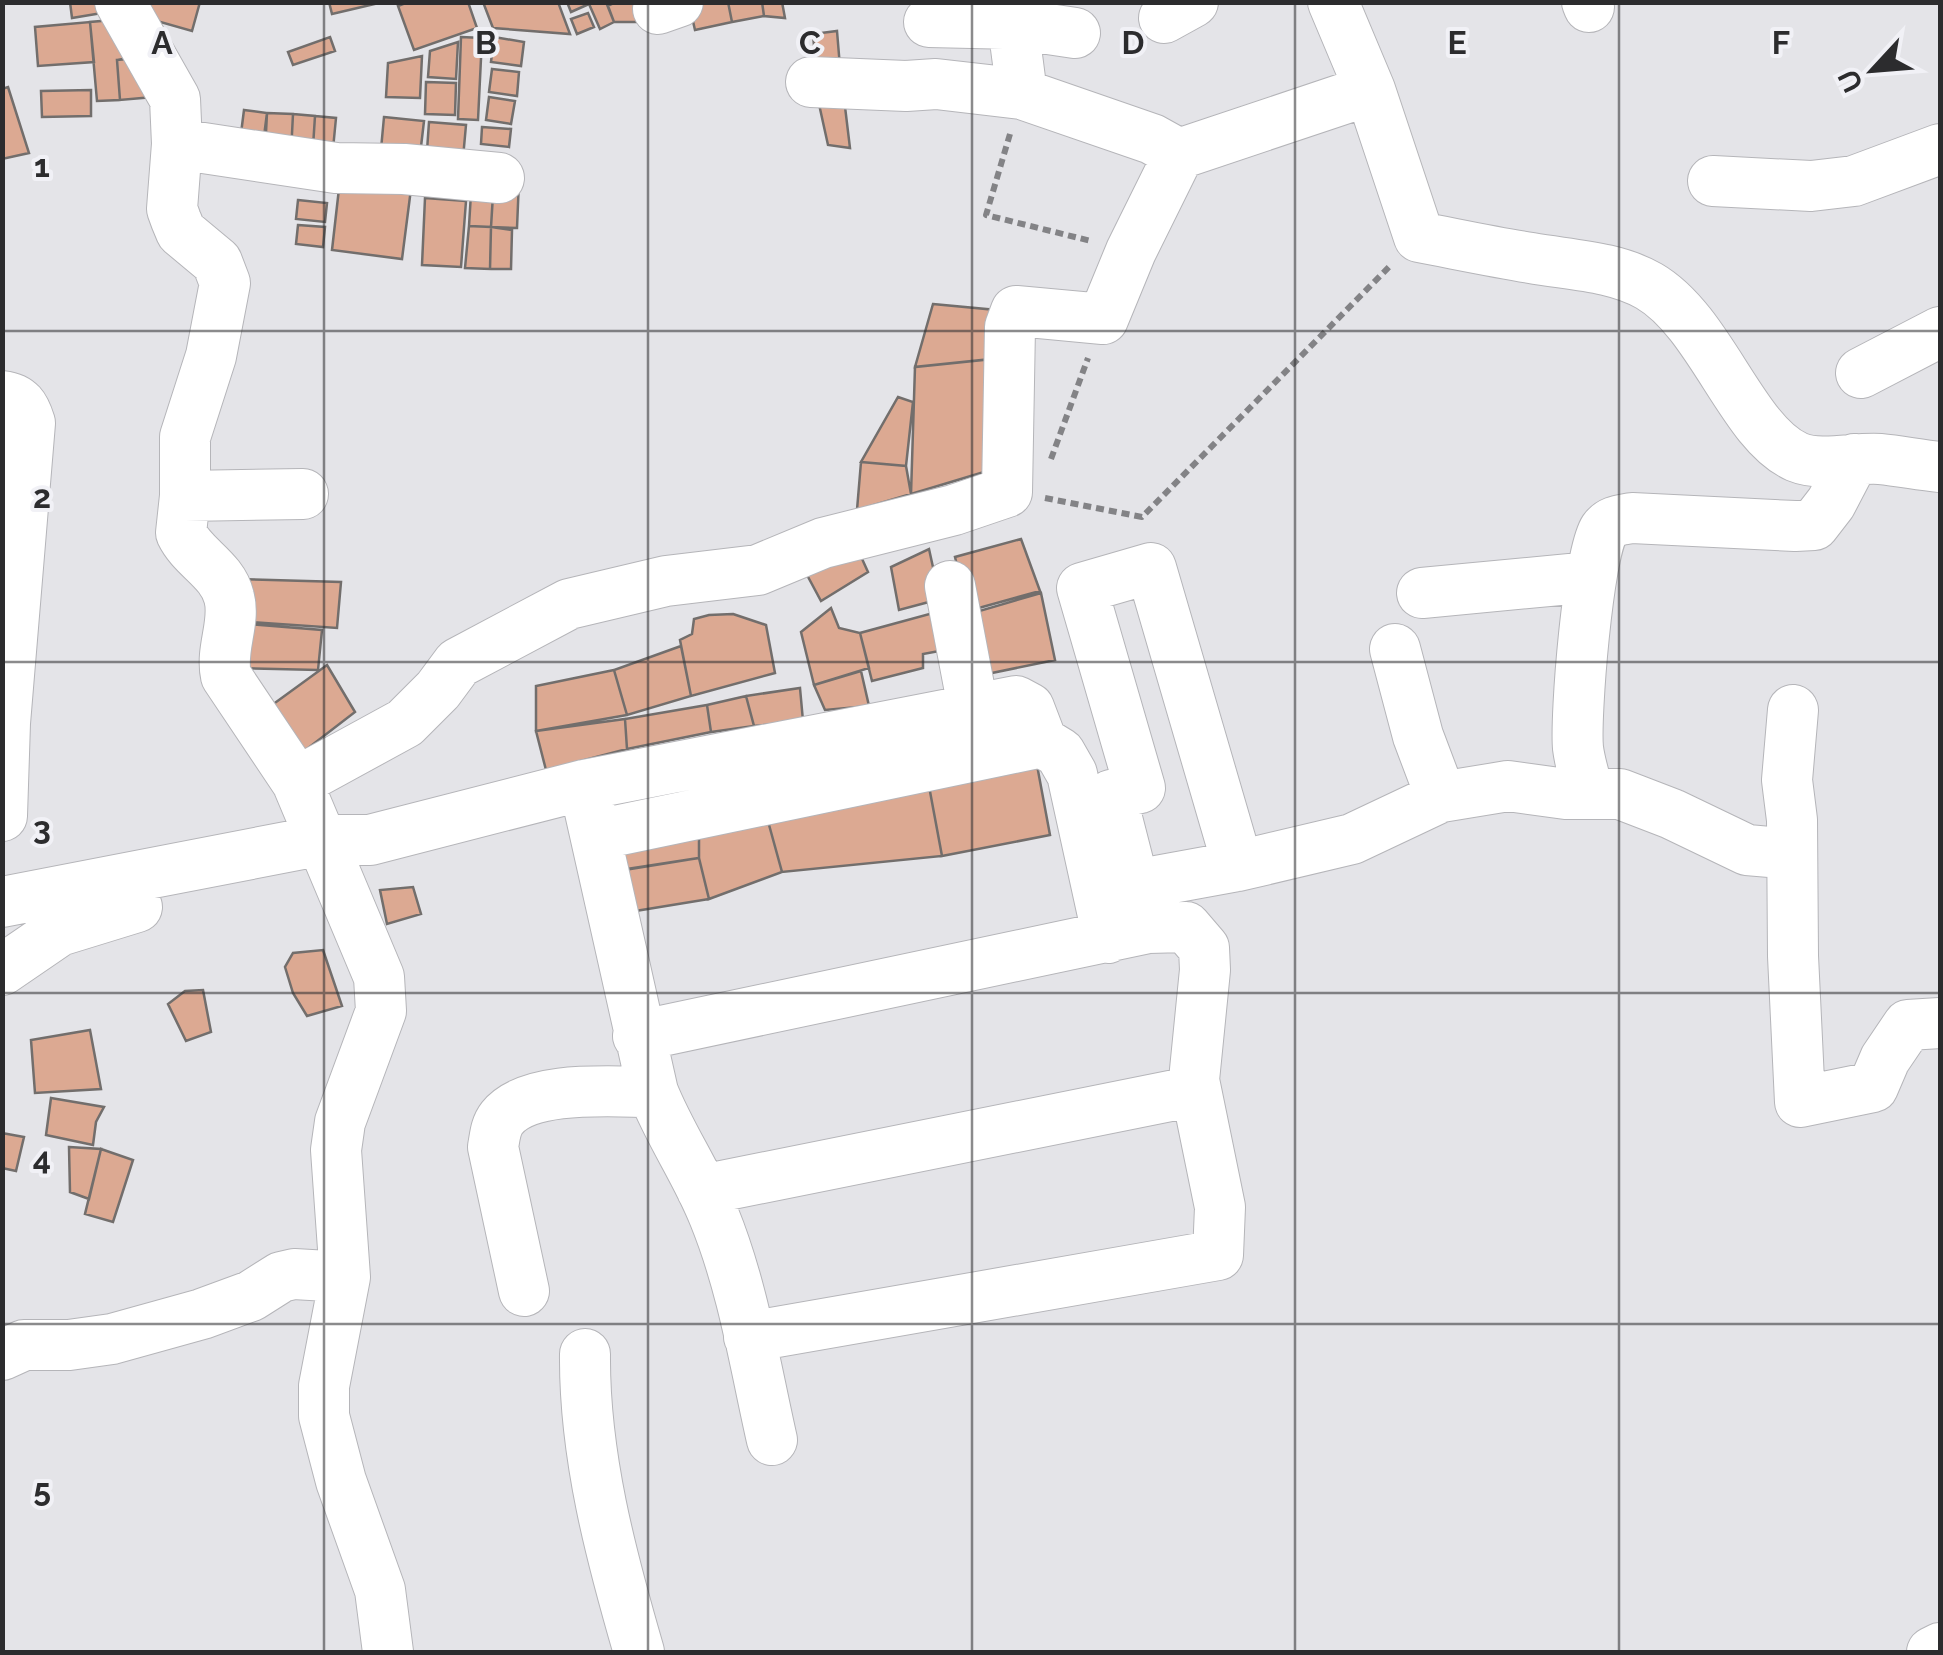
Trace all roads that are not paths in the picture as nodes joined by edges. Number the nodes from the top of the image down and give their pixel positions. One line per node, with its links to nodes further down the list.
1 (120, 2): 9 (street)
2 (1333, 2): 7 (street)
3 (1013, 14): 4 (street); 5 (street); 8 (street)
4 (929, 22)
5 (1075, 33)
6 (812, 82): 8 (street)
7 (1370, 90): 11 (street); 17 (street)
8 (1022, 94): 11 (street)
9 (177, 144): 12 (street); 20 (street)
10 (1940, 149): 13 (street)
11 (1178, 154): 30 (street)
12 (499, 178)
13 (1713, 182)
14 (1940, 332): 15 (street)
15 (1862, 373)
16 (2, 396): 21 (street)
17 (1854, 458): 18 (street); 22 (street)
18 (1940, 466)
19 (303, 494): 20 (street)
20 (185, 496): 30 (street)
21 (11, 564): 28 (street)
22 (1591, 577): 24 (street); 32 (street)
23 (950, 586): 26 (street)
24 (1422, 592)
25 (1395, 649): 33 (street)
26 (974, 708): 29 (street); 31 (street)
27 (1793, 710): 37 (street)
28 (4, 723): 34 (street)
29 (1042, 742): 35 (street); 40 (street)
30 (297, 782): 36 (street)
31 (584, 785): 35 (street); 36 (street)
32 (1589, 794): 33 (street); 37 (street)
33 (1441, 797): 38 (street)
34 (2, 816)
35 (596, 834): 43 (street)
36 (342, 848): 39 (street); 41 (street); 47 (street)
37 (1792, 854): 42 (street)
38 (1238, 866): 38 (street)
39 (2, 902)
40 (1108, 938): 43 (street); 44 (street)
41 (2, 970)
42 (1940, 1023)
43 (638, 1036): 45 (street)
44 (1195, 1091): 46 (street); 49 (street)
45 (653, 1092): 46 (street); 48 (street)
46 (702, 1190): 49 (street)
47 (345, 1277): 50 (street); 54 (street)
48 (524, 1292)
49 (749, 1337): 52 (street)
50 (2, 1354)
51 (585, 1354): 55 (street)
52 (772, 1440)
53 (1940, 1648): 56 (street)
54 (388, 1652)
55 (639, 1652)
56 (1932, 1652)

